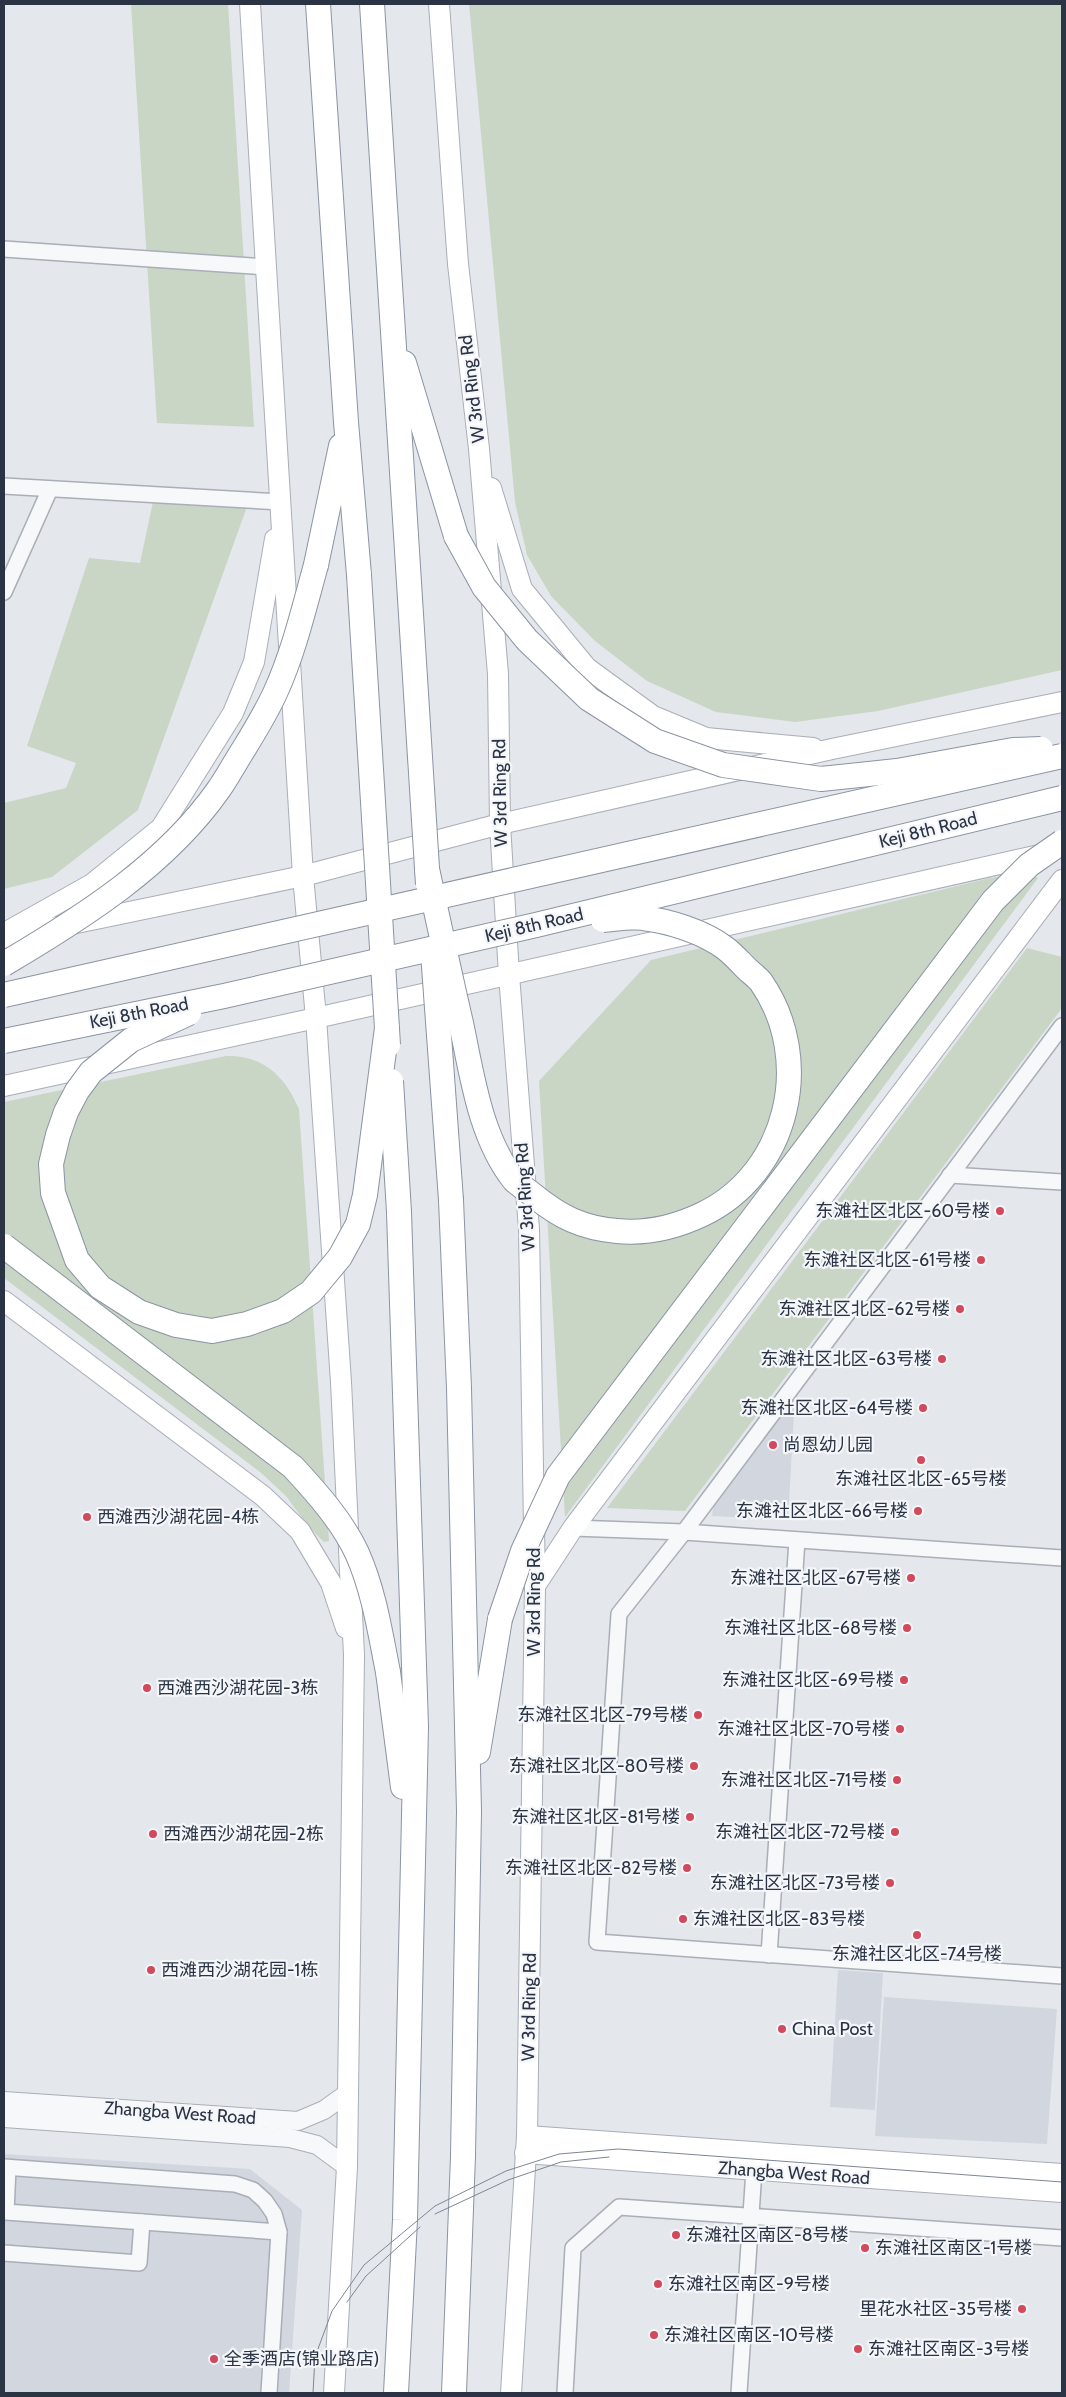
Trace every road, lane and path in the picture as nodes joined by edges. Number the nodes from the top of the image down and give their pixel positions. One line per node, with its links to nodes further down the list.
1 (250, 4): 6 (main road)
2 (318, 4): 8 (highway)
3 (372, 4): 7 (highway)
4 (439, 4): 9 (main road, W 3rd Ring Rd)
5 (4, 249): 6 (street)
6 (266, 267): 12 (main road)
7 (392, 325): 16 (highway, bridge); 22 (highway, bridge)
8 (346, 422): 27 (highway, bridge); 33 (highway, bridge)
9 (479, 449): 15 (main road); 19 (main road, W 3rd Ring Rd)
10 (4, 486): 11 (street)
11 (50, 489): 12 (street); 13 (street)
12 (281, 502): 23 (main road); 26 (main road)
13 (4, 592)
14 (1062, 702): 15 (main road)
15 (832, 749): 19 (main road)
16 (1062, 749)
17 (1062, 756): 29 (highway, bridge)
18 (1062, 798): 25 (highway, Keji 8th Road, bridge)
19 (500, 824): 23 (main road); 28 (main road, W 3rd Ring Rd)
20 (1062, 842): 46 (highway, bridge)
21 (1062, 850): 28 (main road)
22 (427, 868): 25 (highway, bridge); 46 (highway, bridge)
23 (302, 876): 26 (main road); 31 (main road)
24 (1062, 880): 40 (main road)
25 (536, 925): 30 (highway, Keji 8th Road, bridge)
26 (4, 936)
27 (4, 964)
28 (509, 976): 31 (main road); 44 (main road, W 3rd Ring Rd)
29 (4, 995)
30 (224, 996): 33 (highway, bridge); 34 (highway, Keji 8th Road, bridge)
31 (316, 1018): 35 (main road); 45 (main road)
32 (1062, 1026): 36 (street)
33 (387, 1028): 47 (highway, bridge)
34 (4, 1041)
35 (4, 1086)
36 (950, 1175): 37 (street); 41 (street)
37 (1062, 1182)
38 (4, 1246): 47 (highway, bridge)
39 (4, 1302): 45 (main road)
40 (573, 1528): 41 (street); 44 (main road)
41 (684, 1532): 42 (street); 48 (street)
42 (797, 1540): 43 (street); 48 (street)
43 (1062, 1558)
44 (535, 1586): 53 (main road, W 3rd Ring Rd)
45 (354, 1655): 50 (main road)
46 (469, 1810): 65 (highway)
47 (414, 1867): 64 (highway)
48 (770, 1955): 49 (street)
49 (1062, 1976)
50 (349, 2092): 51 (street, Zhangba West Road); 55 (main road)
51 (4, 2101)
52 (4, 2118): 55 (street, Zhangba West Road)
53 (526, 2145): 56 (main road, Zhangba West Road); 57 (main road, Zhangba West Road); 69 (main road, W 3rd Ring Rd)
54 (6, 2167): 60 (street); 61 (street)
55 (347, 2167): 67 (main road)
56 (754, 2170): 58 (main road, Zhangba West Road); 59 (street)
57 (1062, 2174)
58 (1062, 2192)
59 (751, 2216): 62 (street); 70 (street); 71 (street)
60 (142, 2222): 61 (street); 63 (street)
61 (280, 2232): 66 (street)
62 (1062, 2238)
63 (4, 2253)
64 (396, 2382): 68 (highway)
65 (456, 2387)
66 (269, 2393)
67 (334, 2393)
68 (390, 2393)
69 (511, 2393)
70 (565, 2393)
71 (739, 2393)

